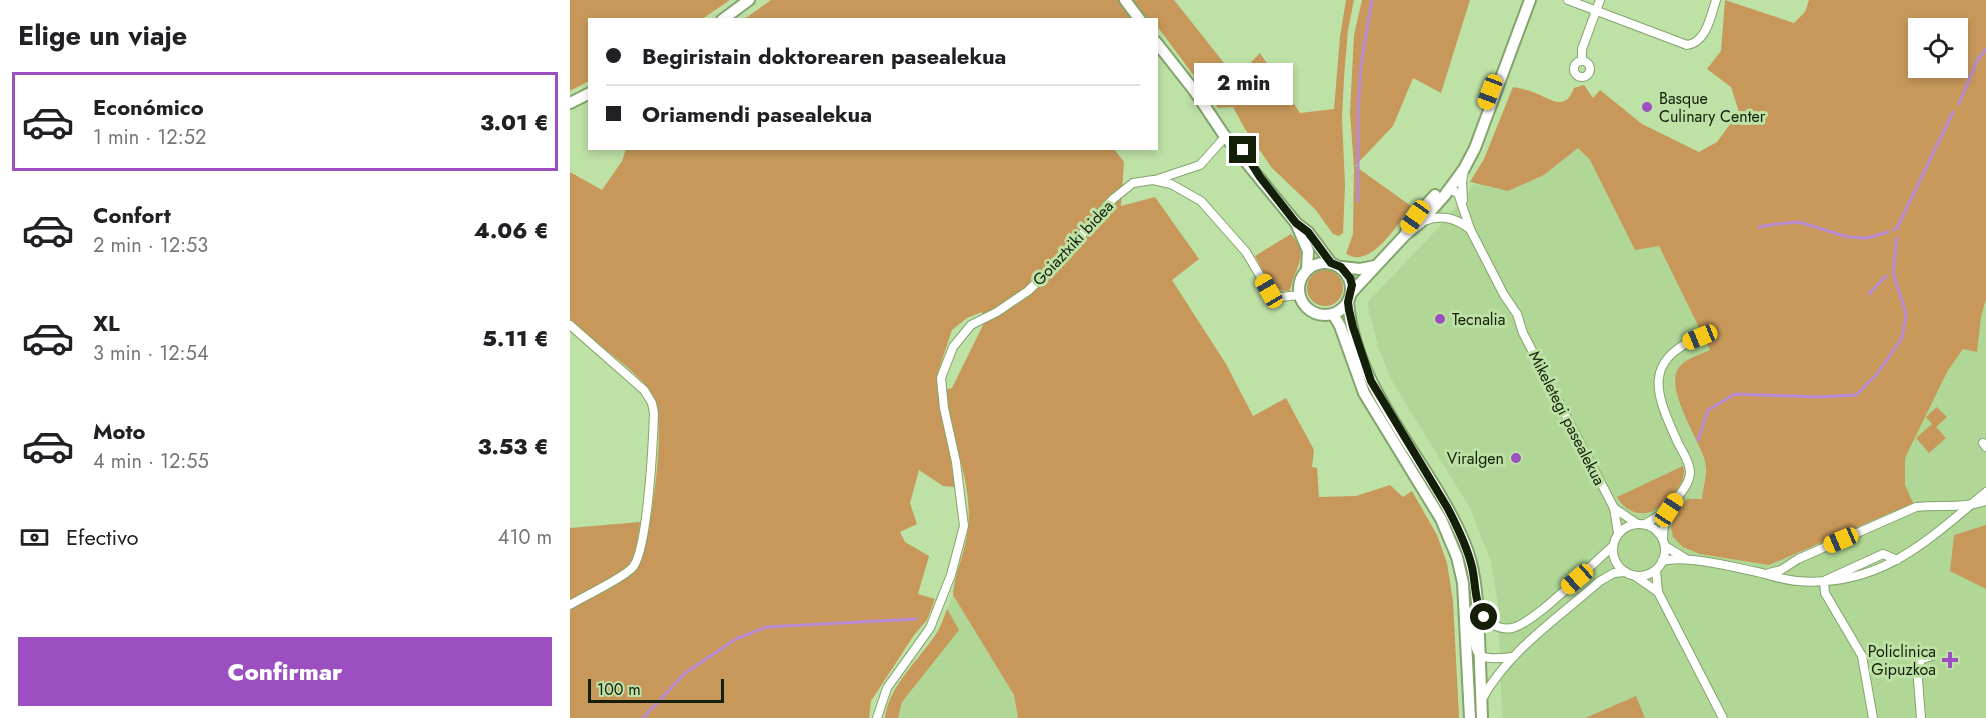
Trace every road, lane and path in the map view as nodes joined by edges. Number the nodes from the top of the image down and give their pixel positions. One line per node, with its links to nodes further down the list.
1 (749, 0): 8 (main road)
2 (1125, 0): 9 (main road)
3 (1568, 0): 7 (street)
4 (1600, 0): 7 (street)
5 (1716, 0): 7 (street)
6 (1525, 2): 16 (main road); 20 (main road)
7 (1597, 10): 11 (street)
8 (725, 18)
9 (1138, 18)
10 (1158, 45): 12 (main road)
11 (1582, 60)
12 (1196, 93): 15 (main road); 17 (main road)
13 (588, 94): 14 (main road)
14 (570, 103)
15 (1225, 137): 17 (main road); 18 (street, Goiaztxiki bidea)
16 (1464, 168): 19 (main road); 21 (street, Mikeletegi pasealekua)
17 (1260, 177): 23 (main road)
18 (1153, 180): 29 (street); 59 (street, Goiaztxiki bidea)
19 (1446, 192): 20 (street); 21 (street); 22 (main road)
20 (1429, 202): 25 (main road)
21 (1463, 204): 24 (street, Mikeletegi pasealekua)
22 (1421, 222): 24 (street); 25 (main road)
23 (1296, 223): 26 (main road); 28 (main road)
24 (1470, 229): 37 (street, Mikeletegi pasealekua)
25 (1405, 235): 27 (main road)
26 (1336, 265): 27 (main road); 28 (main road); 30 (main road)
27 (1375, 266): 30 (main road)
28 (1307, 269): 29 (main road)
29 (1300, 296): 31 (main road)
30 (1350, 297): 31 (main road); 54 (main road)
31 (1333, 314): 53 (main road)
32 (570, 325): 52 (street)
33 (1700, 337): 38 (street)
34 (1986, 492): 36 (street)
35 (1986, 501): 36 (street)
36 (1969, 506): 44 (street); 48 (street)
37 (1614, 508): 39 (street, Mikeletegi pasealekua); 40 (street, Mikeletegi pasealekua)
38 (1669, 510): 39 (street); 41 (street)
39 (1641, 524): 40 (street); 41 (street)
40 (1618, 533): 42 (street)
41 (1664, 543): 43 (street); 45 (street)
42 (1613, 546): 47 (street); 54 (street)
43 (1686, 559): 45 (street); 48 (street)
44 (1897, 560): 50 (street); 50 (street)
45 (1662, 561): 46 (street)
46 (1656, 570): 49 (street); 51 (street)
47 (1625, 572): 49 (street); 56 (street)
48 (1764, 573): 50 (street)
49 (1634, 576): 51 (street)
50 (1824, 581): 63 (street)
51 (1658, 592): 62 (street)
52 (570, 605)
53 (1464, 606): 55 (street); 60 (main road)
54 (1478, 608): 55 (main road)
55 (1480, 656): 56 (street); 58 (main road)
56 (1512, 657): 58 (street)
57 (1933, 657): 64 (street)
58 (1482, 700): 61 (main road)
59 (877, 718)
60 (1470, 718)
61 (1482, 718)
62 (1723, 718)
63 (1872, 718)
64 (1921, 718)

